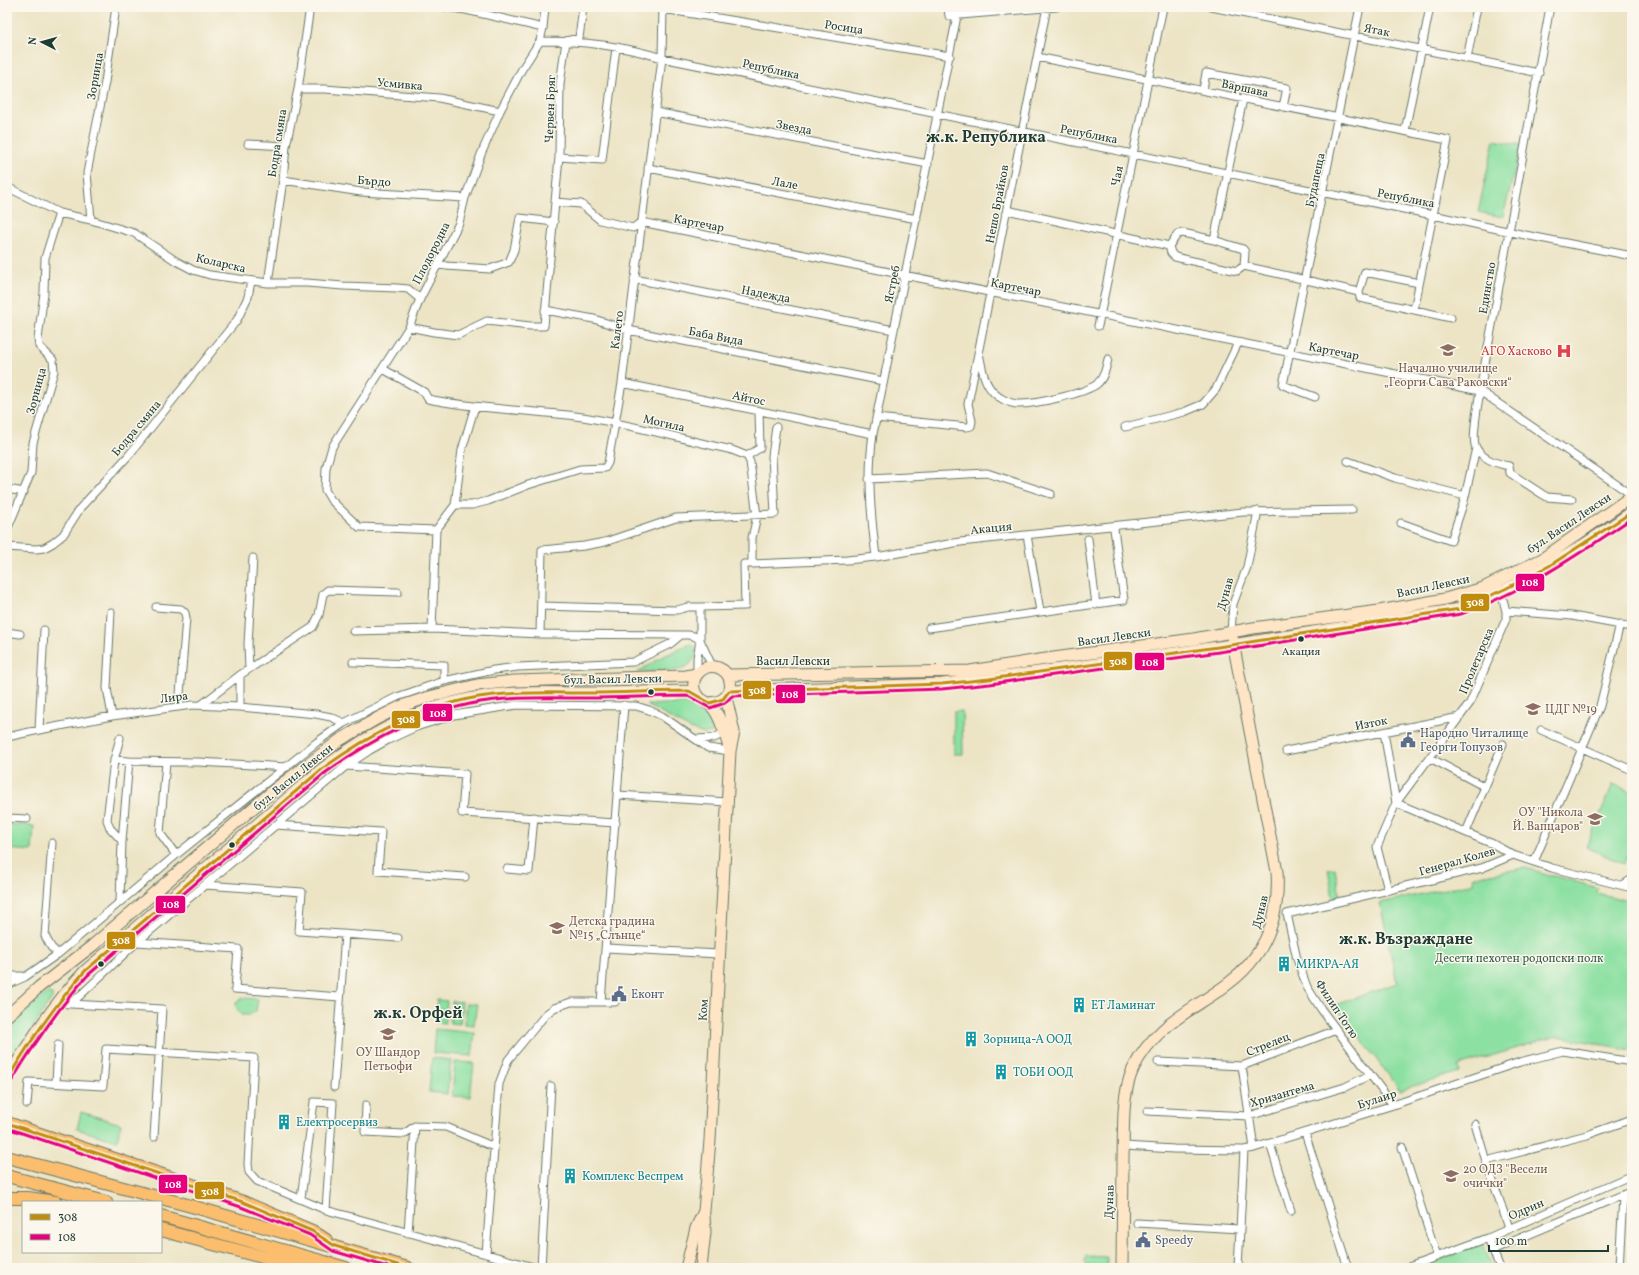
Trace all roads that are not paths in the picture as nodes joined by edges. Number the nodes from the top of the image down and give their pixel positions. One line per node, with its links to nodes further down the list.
1 (116, 7): 57 (street, Зорница)
2 (310, 7): 30 (street, Бодра смяна)
3 (445, 7): 17 (street)
4 (544, 7): 17 (street, Плодородна)
5 (583, 7): 20 (street)
6 (948, 7): 16 (street)
7 (1056, 7): 14 (street)
8 (1163, 7): 29 (street, Чая)
9 (1211, 7): 18 (street, Ятак)
10 (1430, 7): 22 (street)
11 (1477, 7): 26 (street)
12 (1550, 7): 27 (street, Единство)
13 (663, 8): 23 (street, Росица); 25 (street, Калето)
14 (1047, 8): 16 (street); 24 (street, Нешо Брайков)
15 (1360, 9): 18 (street, Будапеща)
16 (957, 16): 23 (street, Ястреб)
17 (543, 28): 19 (street, Плодородна)
18 (1355, 37): 22 (street, Ятак); 38 (street, Будапеща)
19 (540, 41): 20 (street, Република); 35 (street, Плодородна)
20 (566, 41): 21 (street, Република); 44 (street, Червен Бряг)
21 (616, 48): 25 (street, Република); 44 (street)
22 (1421, 50): 26 (street, Ятак); 39 (street)
23 (950, 56): 37 (street, Ястреб)
24 (1037, 57): 29 (street, Варшава); 40 (street, Нешо Брайков)
25 (662, 58): 36 (street, Калето); 37 (street, Република)
26 (1466, 59): 27 (street, Ятак)
27 (1539, 73): 60 (street, Единство)
28 (1239, 79): 31 (street); 32 (street); 34 (street)
29 (1148, 80): 31 (street, Варшава); 43 (street, Чая)
30 (298, 89): 35 (street, Усмивка); 42 (street, Бодра смяна)
31 (1203, 90): 32 (street, Варшава)
32 (1235, 97): 33 (street, Варшава)
33 (1243, 99): 34 (street, Варшава); 47 (street)
34 (1283, 107): 38 (street, Варшава)
35 (500, 111): 51 (street, Плодородна)
36 (655, 112): 45 (street, Звезда); 46 (street, Калето)
37 (938, 113): 40 (street, Република); 45 (street, Ястреб)
38 (1338, 118): 39 (street, Варшава); 50 (street, Будапеща)
39 (1405, 131): 55 (street, Варшава)
40 (1022, 132): 43 (street, Република); 53 (street, Нешо Брайков)
41 (248, 144): 42 (street)
42 (286, 146): 48 (street, Бодра смяна)
43 (1133, 154): 47 (street, Република); 61 (street, Чая)
44 (559, 157): 52 (street, Червен Бряг)
45 (928, 164): 56 (street, Ястреб)
46 (648, 168): 56 (street, Лале); 59 (street, Калето)
47 (1228, 173): 50 (street, Република); 62 (street)
48 (283, 180): 51 (street, Бърдо); 71 (street, Бодра смяна)
49 (7, 187): 54 (street, Коларска)
50 (1323, 193): 55 (street, Република); 69 (street, Будапеща)
51 (465, 198): 65 (street, Плодородна)
52 (555, 202): 58 (street, Червен Бряг); 59 (street, Картечар)
53 (1007, 210): 61 (street); 74 (street, Нешо Брайков)
54 (59, 213): 57 (street, Коларска); 105 (street, Зорница)
55 (1433, 215): 60 (street, Република); 72 (street)
56 (917, 219): 67 (street, Ястреб)
57 (91, 220): 70 (street, Коларска)
58 (554, 222): 65 (street); 76 (street, Червен Бряг)
59 (642, 222): 67 (street, Картечар); 68 (street, Калето)
60 (1509, 231): 64 (street, Република); 91 (street, Единство)
61 (1117, 234): 63 (street); 78 (street, Чая)
62 (1214, 240): 63 (street); 66 (street)
63 (1169, 246): 66 (street)
64 (1632, 256)
65 (438, 264): 75 (street, Плодородна)
66 (1244, 266): 69 (street)
67 (905, 276): 74 (street, Картечар); 83 (street, Ястреб)
68 (634, 279): 82 (street, Калето); 83 (street, Надежда)
69 (1305, 279): 73 (street); 86 (street, Будапеща)
70 (251, 281): 71 (street, Коларска); 121 (street, Бодра смяна)
71 (268, 283): 75 (street, Коларска)
72 (1419, 283): 73 (street); 77 (street)
73 (1358, 292): 77 (street)
74 (990, 293): 78 (street, Картечар); 85 (street, Нешо Брайков)
75 (420, 299): 81 (street, Плодородна)
76 (545, 310): 81 (street, Червен Бряг); 82 (street, Баба Вида)
77 (1414, 310): 79 (street)
78 (1100, 314): 80 (street, Чая); 84 (street, Картечар)
79 (1450, 318)
80 (1098, 326)
81 (409, 327): 88 (street, Плодородна)
82 (628, 330): 89 (street, Баба Вида); 90 (street, Калето)
83 (894, 330): 89 (street, Ястреб)
84 (1238, 343): 86 (street, Картечар); 98 (street)
85 (979, 348): 87 (street); 95 (street, Нешо Брайков)
86 (1290, 353): 91 (street, Картечар); 92 (street, Будапеща)
87 (1108, 359)
88 (383, 369): 93 (street, Могила); 118 (street, Плодородна)
89 (883, 381): 95 (street, Ястреб)
90 (622, 382): 94 (street, Айтос); 96 (street, Калето)
91 (1480, 392): 100 (street, Единство); 108 (street)
92 (1315, 397)
93 (475, 406): 96 (street, Могила); 110 (street)
94 (759, 411): 99 (street, Айтос); 101 (street)
95 (876, 418): 99 (street, Ястреб)
96 (615, 422): 101 (street, Могила); 110 (street, Калето)
97 (776, 427): 114 (street)
98 (1125, 427)
99 (873, 434): 103 (street, Ястреб)
100 (1476, 448): 107 (street, Единство); 109 (street)
101 (747, 456): 114 (street)
102 (1348, 461): 107 (street)
103 (869, 479): 106 (street); 122 (street, Ястреб)
104 (7, 489): 105 (street)
105 (24, 492): 117 (street, Зорница)
106 (1051, 494)
107 (1465, 496): 115 (street, Единство)
108 (1632, 496): 125 (main road, бул. Васил Левски)
109 (1572, 499)
110 (455, 505): 118 (street)
111 (1352, 510): 112 (street, Акация)
112 (1258, 511): 116 (street, Акация); 142 (street, Дунав)
113 (1632, 512): 127 (main road, бул. Васил Левски)
114 (757, 516): 124 (street); 129 (street)
115 (1401, 523)
116 (1115, 526): 119 (street, Акация); 128 (street)
117 (7, 530)
118 (436, 530): 138 (street)
119 (1028, 535): 122 (street, Акация); 134 (street)
120 (1088, 539): 128 (street)
121 (7, 547)
122 (876, 557): 124 (street, Акация)
123 (253, 558): 150 (street)
124 (752, 564): 131 (street)
125 (1498, 580): 127 (street, Пролетарска); 142 (main road, Васил Левски)
126 (398, 592): 150 (street)
127 (1501, 592): 132 (street, Пролетарска); 147 (main road, Васил Левски)
128 (1096, 605): 134 (street)
129 (541, 606): 131 (street); 144 (street)
130 (156, 607): 160 (street)
131 (700, 607): 146 (street)
132 (1506, 611): 135 (street); 163 (street, Пролетарска)
133 (112, 612): 162 (street)
134 (1040, 612): 137 (street)
135 (1620, 624): 136 (street); 173 (street)
136 (1632, 627)
137 (929, 628)
138 (432, 629): 140 (street); 144 (street)
139 (44, 630): 165 (street)
140 (353, 631)
141 (7, 632): 143 (street)
142 (1231, 632): 147 (main road, Дунав); 153 (main road, Васил Левски)
143 (20, 634)
144 (540, 634): 145 (street)
145 (681, 636): 146 (street); 154 (street)
146 (700, 640): 149 (street); 151 (street)
147 (1234, 644): 156 (main road, Васил Левски); 247 (main road, Дунав)
148 (353, 662): 154 (street)
149 (712, 666): 151 (main road); 153 (main road)
150 (249, 669): 152 (street)
151 (697, 674): 155 (main road); 211 (main road, бул. Васил Левски)
152 (240, 675): 158 (street); 161 (street)
153 (728, 675): 156 (main road)
154 (444, 681): 164 (street)
155 (695, 692): 157 (main road); 221 (main road, бул. Васил Левски)
156 (727, 694): 157 (main road); 175 (main road)
157 (710, 703): 168 (main road)
158 (201, 705): 160 (street, Лира); 161 (street, Лира)
159 (624, 705): 171 (street); 180 (street); 184 (street)
160 (179, 707): 162 (street, Лира)
161 (240, 707): 164 (street, Лира)
162 (112, 716): 165 (street, Лира)
163 (1460, 717): 167 (street, Изток); 176 (street, Пролетарска)
164 (344, 723): 181 (street)
165 (39, 730): 169 (street, Лира)
166 (1541, 730): 173 (street)
167 (1384, 732): 174 (street, Изток); 186 (street)
168 (724, 733): 171 (street); 175 (main road)
169 (7, 737)
170 (120, 738): 177 (street)
171 (697, 739): 175 (street)
172 (1503, 744): 183 (street)
173 (1582, 749): 182 (street); 197 (street)
174 (1286, 750)
175 (730, 751): 185 (main road, Ком)
176 (1430, 758): 183 (street); 186 (street, Пролетарска)
177 (114, 760): 178 (street); 193 (street)
178 (129, 761): 179 (street); 193 (street)
179 (166, 762): 181 (street); 195 (street)
180 (346, 766): 187 (street); 191 (street)
181 (287, 767): 195 (street)
182 (1632, 770)
183 (1485, 787): 192 (street)
184 (618, 795): 185 (street); 190 (street)
185 (727, 802): 214 (main road, Ком)
186 (1396, 803): 192 (street); 204 (street, Пролетарска)
187 (534, 817): 190 (street); 198 (street)
188 (7, 818): 189 (street)
189 (27, 819)
190 (616, 823): 212 (street)
191 (275, 825): 199 (street); 201 (street)
192 (1466, 832): 196 (street)
193 (122, 840): 205 (street)
194 (52, 843): 213 (street)
195 (176, 854): 205 (street)
196 (1513, 855): 197 (street, Генерал Колев); 204 (street, Генерал Колев)
197 (1534, 862): 202 (street, Генерал Колев)
198 (507, 869)
199 (465, 877)
200 (1632, 879): 202 (street)
201 (205, 885): 207 (street); 210 (street)
202 (1623, 885): 203 (street, Генерал Колев)
203 (1632, 888)
204 (1388, 890): 206 (street, Генерал Колев)
205 (120, 901): 208 (street)
206 (1287, 914): 224 (street, Филип Тотю)
207 (345, 934): 209 (street); 218 (street)
208 (82, 935): 211 (street); 213 (street)
209 (398, 938)
210 (138, 942): 218 (street); 222 (street)
211 (92, 946): 223 (main road, бул. Васил Левски)
212 (606, 948): 214 (street); 219 (street)
213 (58, 954): 215 (street)
214 (719, 954): 263 (main road, Ком)
215 (28, 975): 216 (street); 217 (street)
216 (7, 976)
217 (7, 985)
218 (340, 997): 234 (street)
219 (601, 1002): 220 (street); 248 (street)
220 (615, 1002)
221 (56, 1003): 222 (street); 231 (main road, бул. Васил Левски)
222 (72, 1004): 226 (street)
223 (7, 1016)
224 (1336, 1030): 229 (street, Стрелец); 230 (street, Филип Тотю)
225 (58, 1045): 232 (street)
226 (159, 1051): 232 (street); 245 (street); 259 (street)
227 (1158, 1062): 229 (street, Стрелец)
228 (1632, 1062): 237 (street, Булаир)
229 (1242, 1066): 239 (street)
230 (1370, 1075): 237 (street, Филип Тотю); 239 (street, Хризантема)
231 (7, 1080)
232 (56, 1083): 235 (street)
233 (551, 1086): 280 (street)
234 (334, 1087)
235 (27, 1104)
236 (366, 1105): 243 (street)
237 (1393, 1105): 244 (street, Булаир)
238 (1147, 1111): 239 (street, Хризантема)
239 (1249, 1116): 250 (street)
240 (1632, 1119): 253 (street)
241 (7, 1123): 272 (main road)
242 (1475, 1124): 253 (street)
243 (414, 1126): 248 (street); 270 (street)
244 (1305, 1133): 246 (street, Булаир); 285 (street)
245 (154, 1137)
246 (1270, 1144): 250 (street, Булаир); 264 (street)
247 (1124, 1146): 251 (street, Булаир); 283 (main road, Дунав)
248 (494, 1147): 274 (street)
249 (1402, 1147): 275 (street)
250 (1254, 1148): 251 (street, Булаир)
251 (1244, 1150): 268 (street)
252 (7, 1157): 272 (main road)
253 (1486, 1161): 267 (street)
254 (1632, 1175): 267 (street, Одрин)
255 (7, 1176): 261 (main road)
256 (1632, 1191): 257 (street, Одрин)
257 (1623, 1196): 273 (street, Одрин); 288 (street)
258 (7, 1198): 260 (main road)
259 (301, 1198): 262 (street); 262 (street)
260 (49, 1201)
261 (102, 1201)
262 (326, 1210): 270 (street)
263 (704, 1210): 281 (main road, Ком); 282 (main road)
264 (1291, 1210)
265 (162, 1216): 276 (main road)
266 (1138, 1223): 268 (street)
267 (1509, 1228): 271 (street, Одрин)
268 (1239, 1229): 284 (street)
269 (162, 1230): 276 (main road)
270 (408, 1233): 274 (street)
271 (1488, 1238): 273 (street); 275 (street, Одрин)
272 (335, 1246): 278 (main road)
273 (1492, 1250): 287 (street)
274 (486, 1254): 279 (street)
275 (1437, 1257): 286 (street, Одрин)
276 (326, 1262): 277 (main road)
277 (346, 1268)
278 (408, 1268)
279 (537, 1268)
280 (541, 1268)
281 (686, 1268)
282 (701, 1268)
283 (1122, 1268)
284 (1238, 1268)
285 (1348, 1268)
286 (1406, 1268)
287 (1500, 1268)
288 (1619, 1268)

